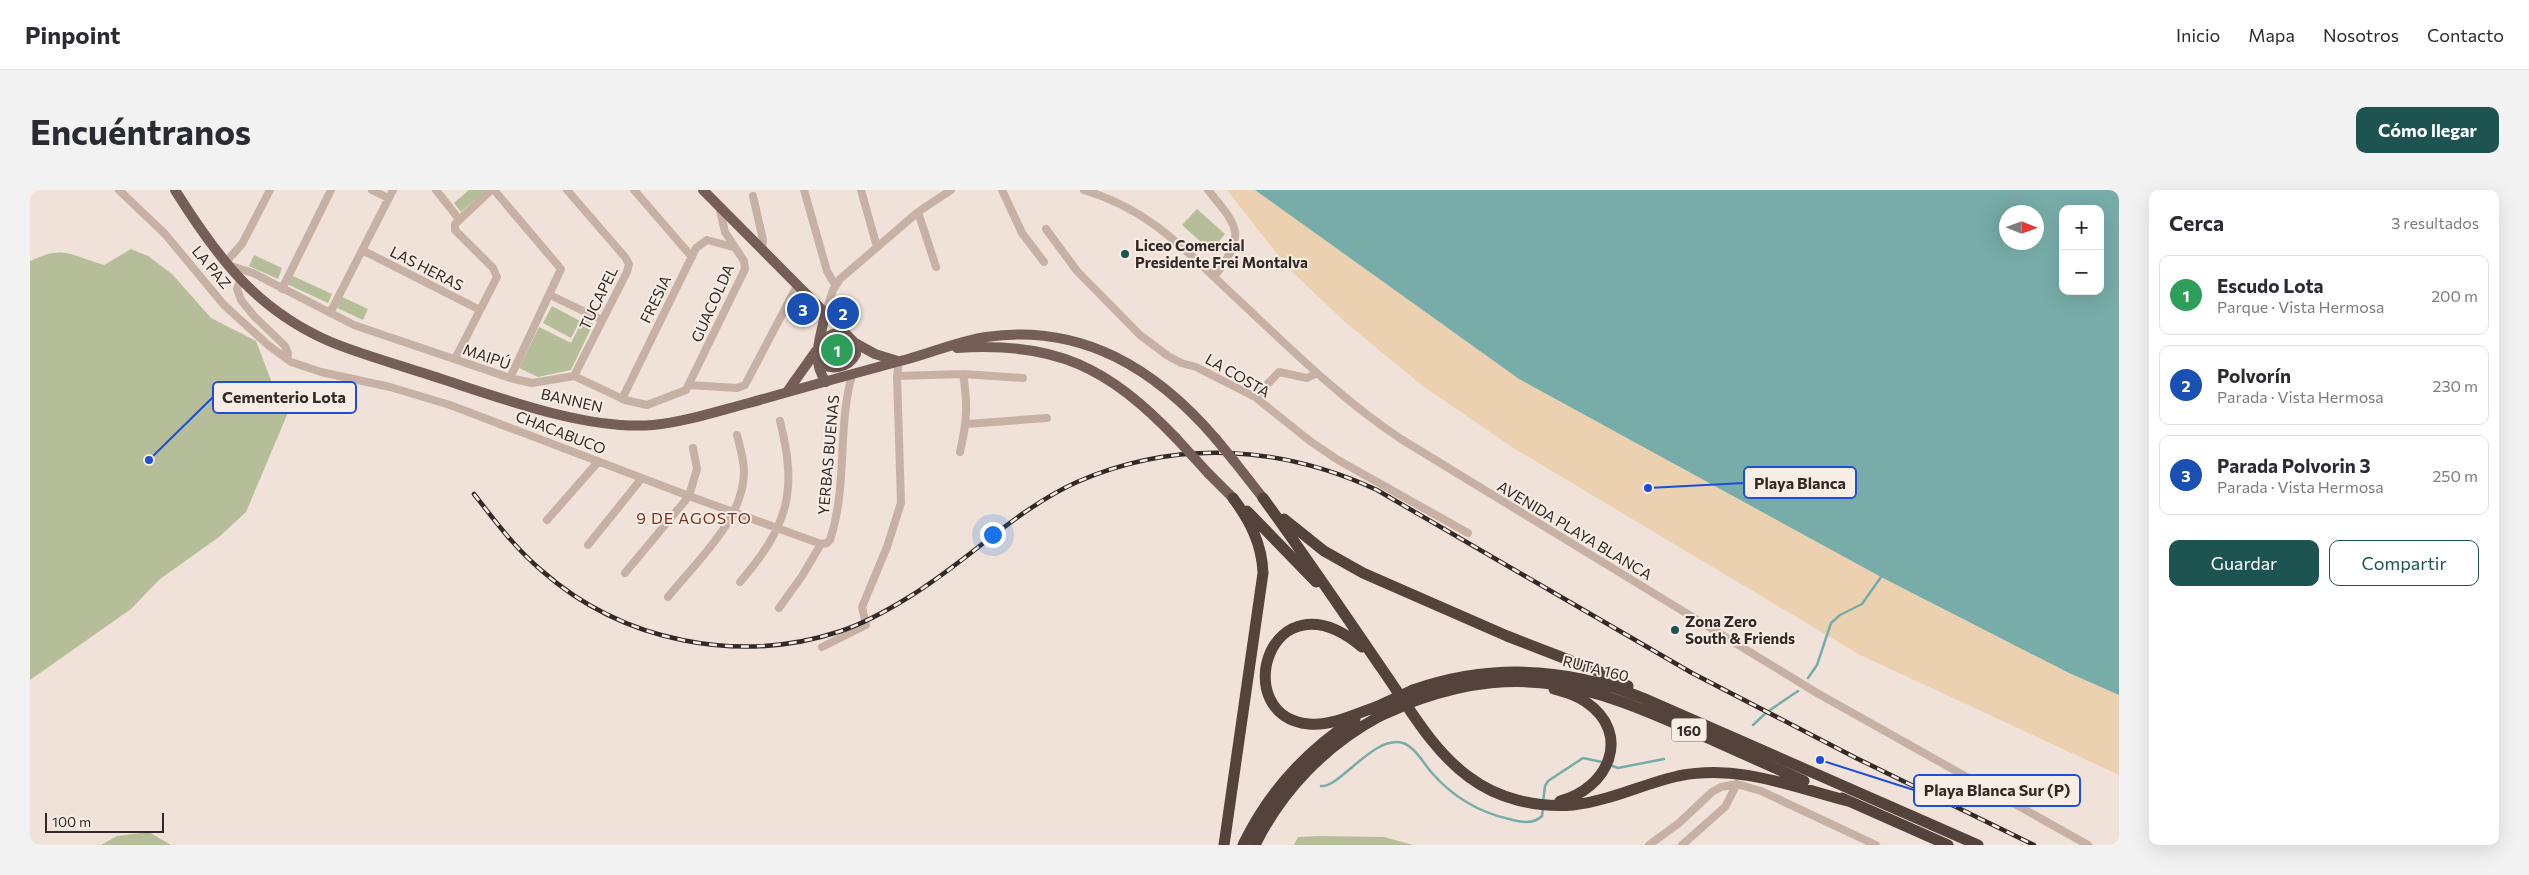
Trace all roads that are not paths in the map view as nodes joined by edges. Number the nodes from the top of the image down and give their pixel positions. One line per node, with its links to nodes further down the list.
1 (119, 190): 47 (street, LA PAZ)
2 (175, 190): 30 (main road, LA PAZ)
3 (270, 190): 30 (street)
4 (332, 190): 36 (street)
5 (372, 190): 19 (street)
6 (392, 190): 19 (street)
7 (436, 190): 22 (street)
8 (493, 190): 22 (street); 37 (street)
9 (567, 190): 41 (street, TUCAPEL)
10 (634, 190): 28 (street)
11 (703, 190): 20 (main road)
12 (804, 190): 34 (street)
13 (862, 190): 25 (street)
14 (951, 190): 21 (street)
15 (1002, 190): 29 (street)
16 (1208, 190): 32 (street)
17 (1089, 191): 32 (street, AVENIDA PLAYA BLANCA)
18 (753, 196): 27 (street)
19 (388, 198): 26 (street)
20 (719, 206): 24 (street, GUACOLDA); 27 (main road)
21 (918, 212): 25 (street); 31 (street)
22 (459, 219): 38 (street)
23 (1046, 229): 60 (street, LA COSTA)
24 (733, 247): 28 (street, FRESIA); 58 (street, GUACOLDA)
25 (876, 247): 34 (street)
26 (362, 250): 38 (street, LAS HERAS); 39 (street)
27 (762, 250): 35 (main road)
28 (692, 257): 61 (street, FRESIA)
29 (1044, 262)
30 (225, 264): 33 (main road, BANNEN); 36 (street, MAIPÚ)
31 (936, 267)
32 (1214, 277): 50 (street, AVENIDA PLAYA BLANCA)
33 (240, 281): 47 (street); 59 (main road, BANNEN)
34 (835, 285): 40 (street)
35 (796, 286): 40 (main road); 58 (street)
36 (282, 289): 39 (street, MAIPÚ)
37 (550, 295): 41 (street); 55 (street)
38 (480, 310): 48 (street)
39 (330, 313): 48 (street, MAIPÚ)
40 (825, 314): 42 (main road); 43 (main road)
41 (602, 320): 53 (street, TUCAPEL)
42 (821, 340): 43 (main road); 45 (main road)
43 (852, 340): 46 (main road); 49 (main road)
44 (939, 351): 49 (main road, BANNEN); 71 (main road, bridge); 72 (main road, bridge)
45 (817, 355): 46 (main road); 57 (main road); 59 (main road)
46 (856, 356): 52 (main road)
47 (287, 358): 68 (street, CHACABUCO)
48 (455, 359): 55 (street, MAIPÚ)
49 (900, 361): 52 (main road, BANNEN); 54 (street)
50 (1317, 373): 60 (street); 101 (street, AVENIDA PLAYA BLANCA)
51 (963, 374): 54 (street); 56 (street); 64 (street)
52 (852, 375): 57 (main road, BANNEN); 78 (street, YERBAS BUENAS)
53 (574, 376): 55 (street, MAIPÚ); 61 (street)
54 (897, 376): 84 (street)
55 (510, 378)
56 (1023, 378)
57 (826, 382): 59 (main road, BANNEN)
58 (689, 385): 61 (street)
59 (787, 392)
60 (1255, 397): 76 (street, LA COSTA)
61 (622, 399)
62 (1047, 418): 64 (street)
63 (780, 420): 75 (street)
64 (967, 424): 67 (street)
65 (737, 435): 73 (street)
66 (693, 448): 70 (street)
67 (960, 452)
68 (598, 462): 69 (street, CHACABUCO); 74 (street)
69 (642, 478): 70 (street, CHACABUCO); 77 (street)
70 (689, 496): 73 (street, CHACABUCO); 79 (street)
71 (1233, 498): 82 (highway); 93 (highway)
72 (1263, 498): 82 (highway); 88 (highway)
73 (734, 513): 75 (street, CHACABUCO); 81 (street)
74 (547, 520)
75 (778, 528): 78 (street, CHACABUCO); 80 (street)
76 (1468, 533)
77 (588, 544)
78 (821, 544): 83 (street, YERBAS BUENAS)
79 (625, 573)
80 (740, 582)
81 (668, 597)
82 (1336, 604): 85 (highway)
83 (779, 608)
84 (822, 647)
85 (1374, 658): 89 (highway); 92 (highway)
86 (1523, 682): 87 (highway, RUTA 160 / 160); 91 (highway, RUTA 160 / 160); 92 (highway)
87 (1415, 695): 88 (highway, RUTA 160 / 160); 89 (highway, RUTA 160 / 160, bridge)
88 (1659, 705): 100 (highway, RUTA 160 / 160)
89 (1378, 712): 94 (highway, RUTA 160 / 160); 95 (highway, RUTA 160 / 160)
90 (1737, 784): 96 (street); 97 (street); 98 (street)
91 (1848, 801): 92 (highway); 99 (highway, RUTA 160 / 160)
92 (1544, 804)
93 (1224, 845)
94 (1243, 845)
95 (1255, 845)
96 (1649, 845)
97 (1682, 845)
98 (1876, 845)
99 (1948, 845)
100 (1978, 845)
101 (2088, 845)

